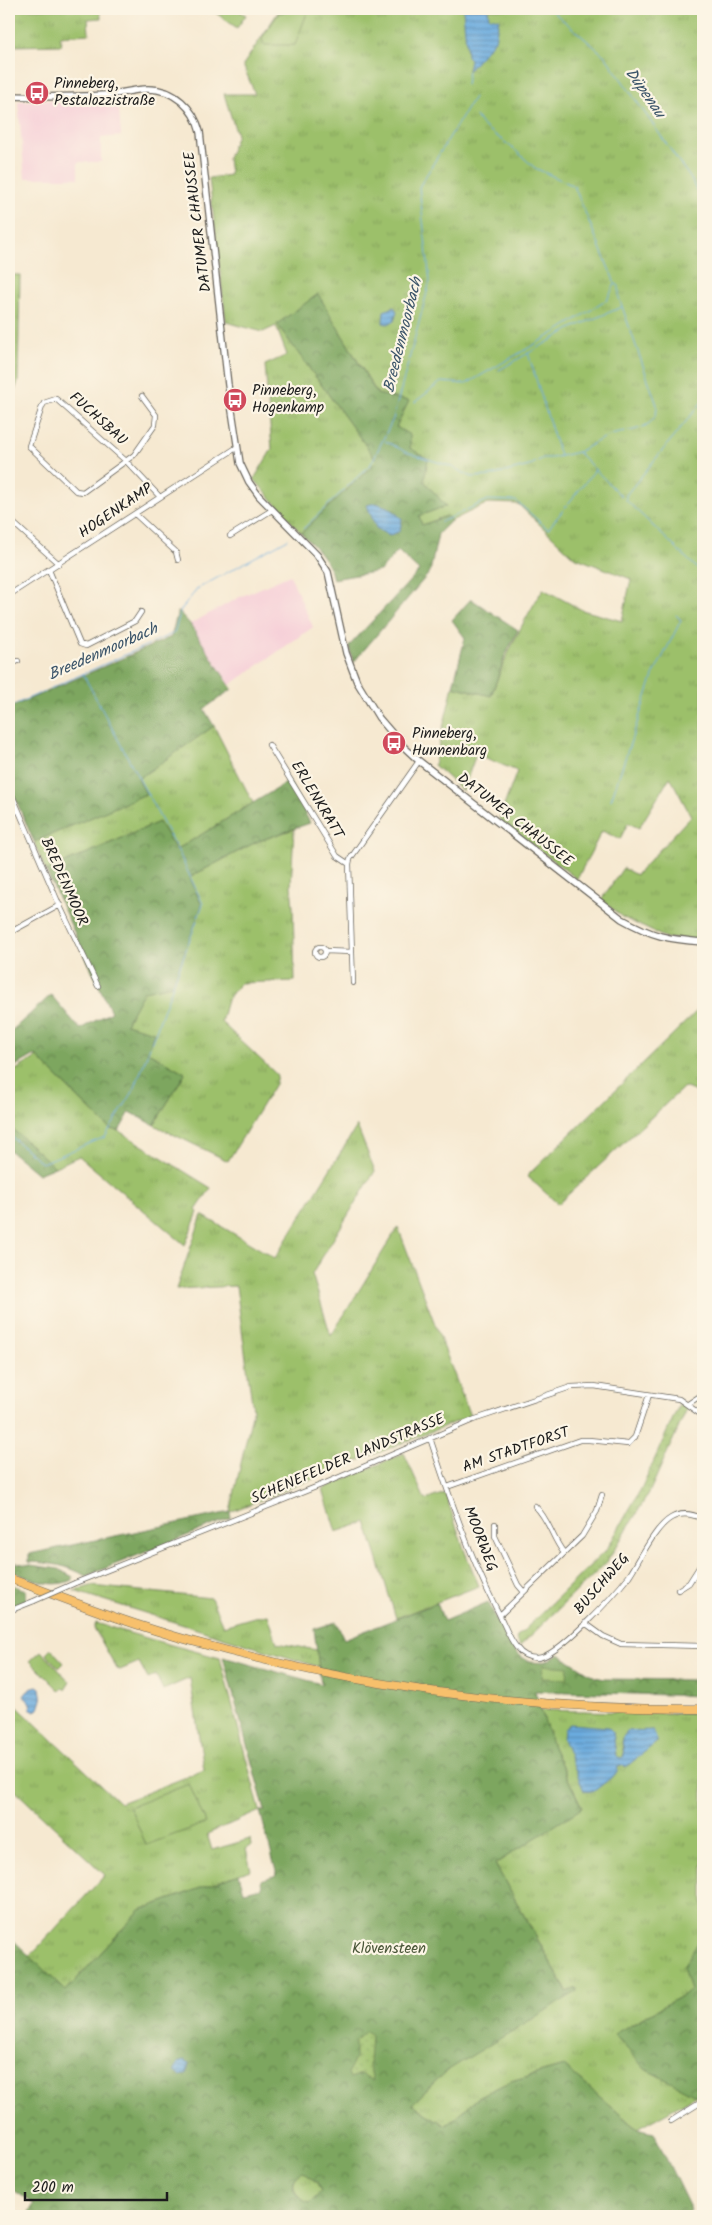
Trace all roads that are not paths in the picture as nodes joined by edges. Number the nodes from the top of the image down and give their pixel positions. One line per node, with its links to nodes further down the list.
1 (9, 96): 3 (street, DATUMER CHAUSSEE)
2 (142, 396): 4 (street, FUCHSBAU)
3 (236, 448): 5 (street, HOGENKAMP); 6 (street, DATUMER CHAUSSEE)
4 (126, 462): 4 (street, FUCHSBAU); 5 (street, FUCHSBAU)
5 (160, 497): 7 (street, HOGENKAMP)
6 (272, 510): 9 (street); 18 (street, DATUMER CHAUSSEE)
7 (135, 514): 10 (street); 11 (street, HOGENKAMP)
8 (9, 519): 11 (street)
9 (230, 536)
10 (178, 560)
11 (60, 564): 12 (street, HOGENKAMP)
12 (49, 570): 13 (street, HOGENKAMP); 14 (street)
13 (9, 595)
14 (141, 612)
15 (18, 661): 16 (street)
16 (9, 665)
17 (269, 745): 22 (street, ERLENKRATT)
18 (419, 761): 22 (street); 25 (street, DATUMER CHAUSSEE)
19 (9, 788): 20 (street, BREDENMOOR)
20 (18, 810): 21 (street); 23 (street, BREDENMOOR)
21 (9, 815)
22 (349, 864): 27 (street)
23 (60, 905): 24 (street); 29 (street, BREDENMOOR)
24 (9, 934)
25 (703, 942)
26 (325, 951): 27 (street)
27 (352, 952): 28 (street)
28 (353, 984)
29 (98, 986)
30 (703, 1394): 32 (street)
31 (649, 1395): 32 (street, SCHENEFELDER LANDSTRASSE); 34 (street, SCHENEFELDER LANDSTRASSE); 35 (street, AM STADTFORST)
32 (688, 1404): 33 (street, SCHENEFELDER LANDSTRASSE)
33 (703, 1416)
34 (430, 1438): 35 (street, MOORWEG); 45 (street, SCHENEFELDER LANDSTRASSE, bridge)
35 (447, 1487): 46 (street, MOORWEG)
36 (602, 1495): 40 (street)
37 (535, 1506): 40 (street)
38 (703, 1519): 47 (street, BUSCHWEG)
39 (495, 1524): 44 (street)
40 (564, 1553): 44 (street)
41 (703, 1561): 43 (street)
42 (9, 1578): 50 (main road)
43 (678, 1590)
44 (524, 1592): 46 (street)
45 (9, 1612)
46 (500, 1615): 48 (street, MOORWEG)
47 (585, 1623): 48 (street, BUSCHWEG); 49 (street)
48 (514, 1644)
49 (703, 1646)
50 (703, 1709)
51 (703, 2101): 52 (street)
52 (671, 2121)

